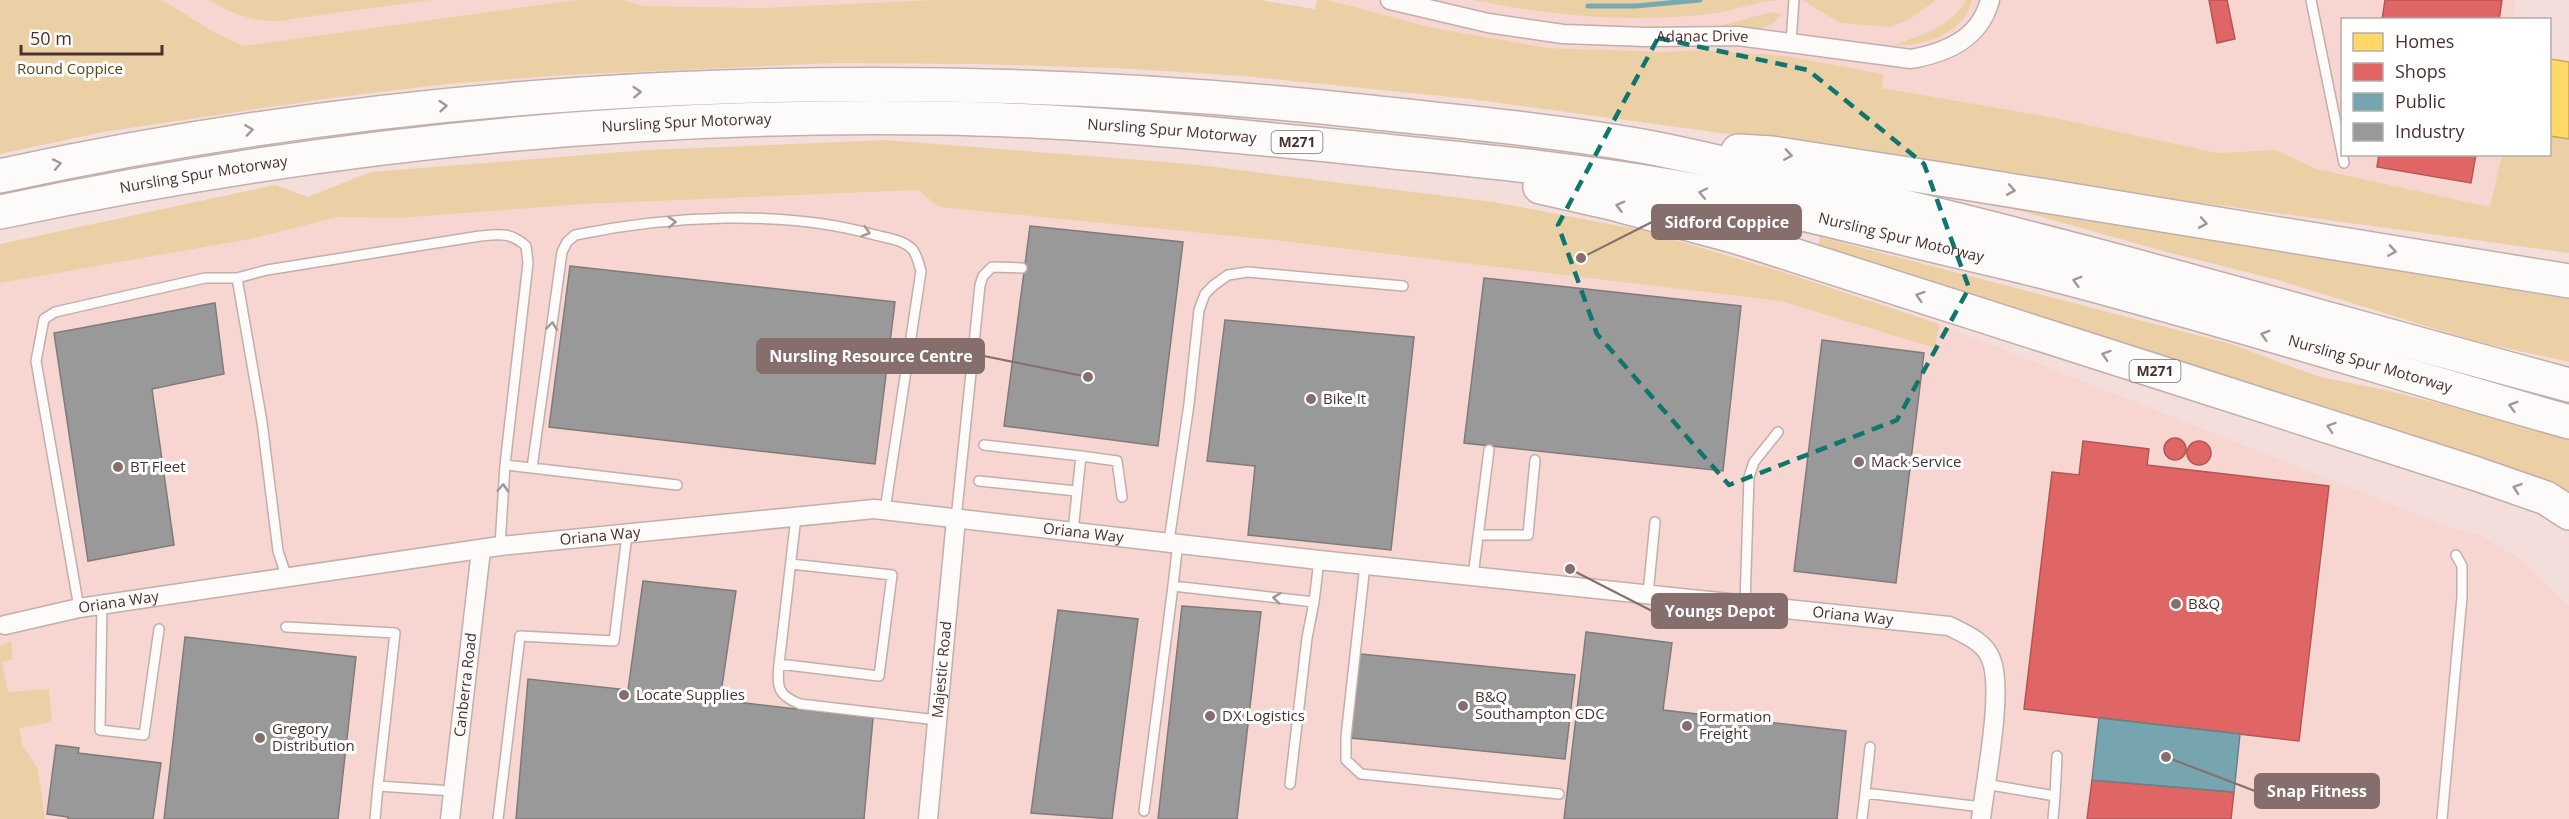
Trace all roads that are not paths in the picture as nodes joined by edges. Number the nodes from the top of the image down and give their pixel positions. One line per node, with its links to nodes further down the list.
1 (1390, 0): 5 (street, Adanac Drive)
2 (1794, 0): 5 (lane)
3 (1990, 0): 5 (street, Adanac Drive)
4 (2311, 0): 7 (lane)
5 (1791, 42)
6 (1646, 147): 11 (highway, Nursling Spur Motorway, one-way to 6); 15 (highway, one-way to 15); 17 (highway, Nursling Spur Motorway)
7 (2341, 148)
8 (1380, 151): 12 (highway, Nursling Spur Motorway / M271); 18 (highway, Nursling Spur Motorway / M271, one-way to 8); 31 (highway, M271, one-way to 8)
9 (2343, 156): 10 (lane)
10 (2344, 163)
11 (0, 176)
12 (0, 212)
13 (1022, 268): 33 (lane)
14 (237, 278): 24 (lane); 46 (lane); 52 (lane)
15 (2569, 281)
16 (1403, 286): 38 (lane)
17 (2569, 385)
18 (2569, 422)
19 (1778, 432): 50 (lane)
20 (984, 445): 22 (lane)
21 (1489, 450): 37 (lane)
22 (1081, 456): 28 (lane); 29 (lane)
23 (1535, 460): 37 (lane)
24 (505, 465): 25 (lane); 39 (lane, one-way to 24)
25 (532, 468): 27 (lane); 30 (lane, one-way to 30)
26 (980, 481): 28 (lane)
27 (677, 485)
28 (1076, 491): 35 (lane)
29 (1122, 497)
30 (885, 510): 32 (street, Oriana Way); 33 (street, Oriana Way)
31 (2569, 513)
32 (796, 517): 36 (street, Oriana Way); 43 (lane)
33 (956, 519): 35 (street, Oriana Way); 57 (street, Majestic Road)
34 (1655, 522): 48 (lane)
35 (1073, 531): 38 (street, Oriana Way)
36 (627, 535): 39 (street, Oriana Way); 71 (lane)
37 (1478, 535): 45 (lane)
38 (1174, 542): 42 (street, Oriana Way); 47 (lane)
39 (500, 546): 40 (street, Oriana Way)
40 (481, 550): 46 (street, Oriana Way); 63 (street, Canberra Road)
41 (2456, 555): 75 (lane)
42 (1319, 560): 44 (street, Oriana Way); 49 (lane)
43 (791, 564): 56 (lane); 56 (lane)
44 (1365, 565): 45 (street, Oriana Way); 65 (lane)
45 (1473, 576): 48 (street, Oriana Way)
46 (287, 578): 51 (street, Oriana Way)
47 (1173, 586): 49 (lane, one-way to 47); 67 (lane)
48 (1648, 594): 50 (street, Oriana Way)
49 (1314, 602): 60 (lane)
50 (1745, 604): 61 (street, Oriana Way)
51 (102, 605): 52 (street, Oriana Way); 55 (lane)
52 (79, 608): 53 (street, Oriana Way)
53 (2, 625)
54 (286, 627): 62 (lane)
55 (159, 628)
56 (779, 664): 57 (lane)
57 (937, 720): 72 (street, Majestic Road)
58 (1870, 747): 64 (lane)
59 (2057, 756): 66 (lane)
60 (1290, 784)
61 (1985, 784): 66 (lane); 68 (street, Oriana Way)
62 (378, 786): 63 (lane); 69 (lane)
63 (453, 791): 70 (street, Canberra Road)
64 (1865, 793): 68 (lane); 73 (lane)
65 (1559, 794)
66 (2055, 796): 74 (lane)
67 (1144, 811)
68 (1982, 813)
69 (375, 819)
70 (450, 819)
71 (498, 819)
72 (928, 819)
73 (1862, 819)
74 (2053, 819)
75 (2442, 819)

